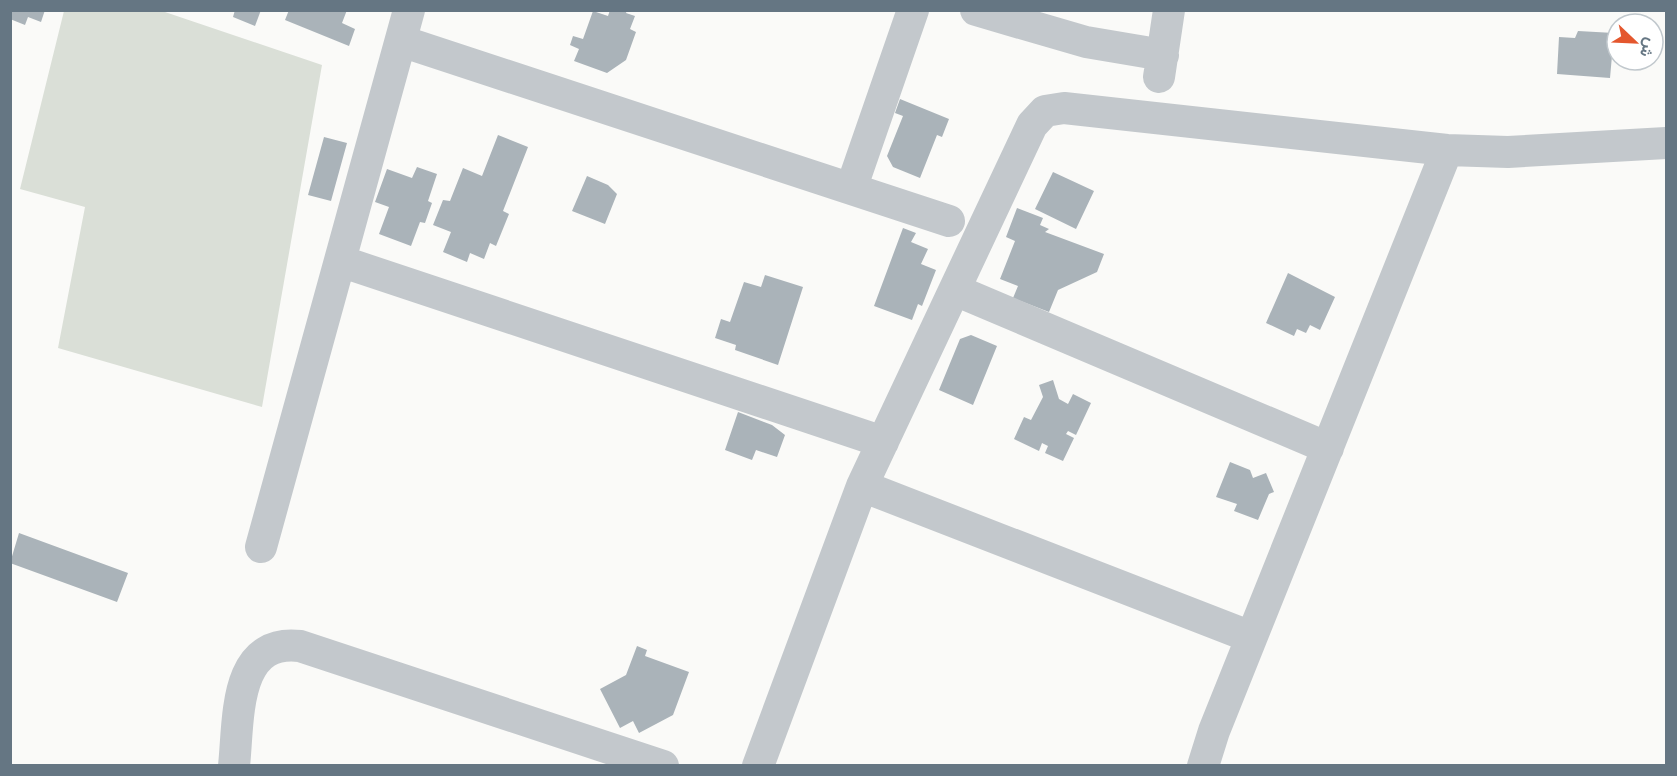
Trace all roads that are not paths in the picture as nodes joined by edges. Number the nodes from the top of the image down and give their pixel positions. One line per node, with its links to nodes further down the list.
1 (409, 10): 5 (street)
2 (914, 10): 8 (street)
3 (976, 10): 4 (street)
4 (1169, 10)
5 (401, 41): 8 (street); 10 (street)
6 (1666, 143): 7 (street)
7 (1447, 150): 11 (street); 13 (street)
8 (851, 189): 9 (street)
9 (949, 221)
10 (340, 261): 12 (street); 15 (street)
11 (955, 290): 12 (street); 13 (street)
12 (883, 442): 14 (street)
13 (1328, 448): 16 (street)
14 (862, 486): 16 (street); 19 (street)
15 (261, 547)
16 (1251, 637): 20 (street)
17 (234, 765): 18 (street)
18 (663, 765)
19 (758, 765)
20 (1203, 765)

